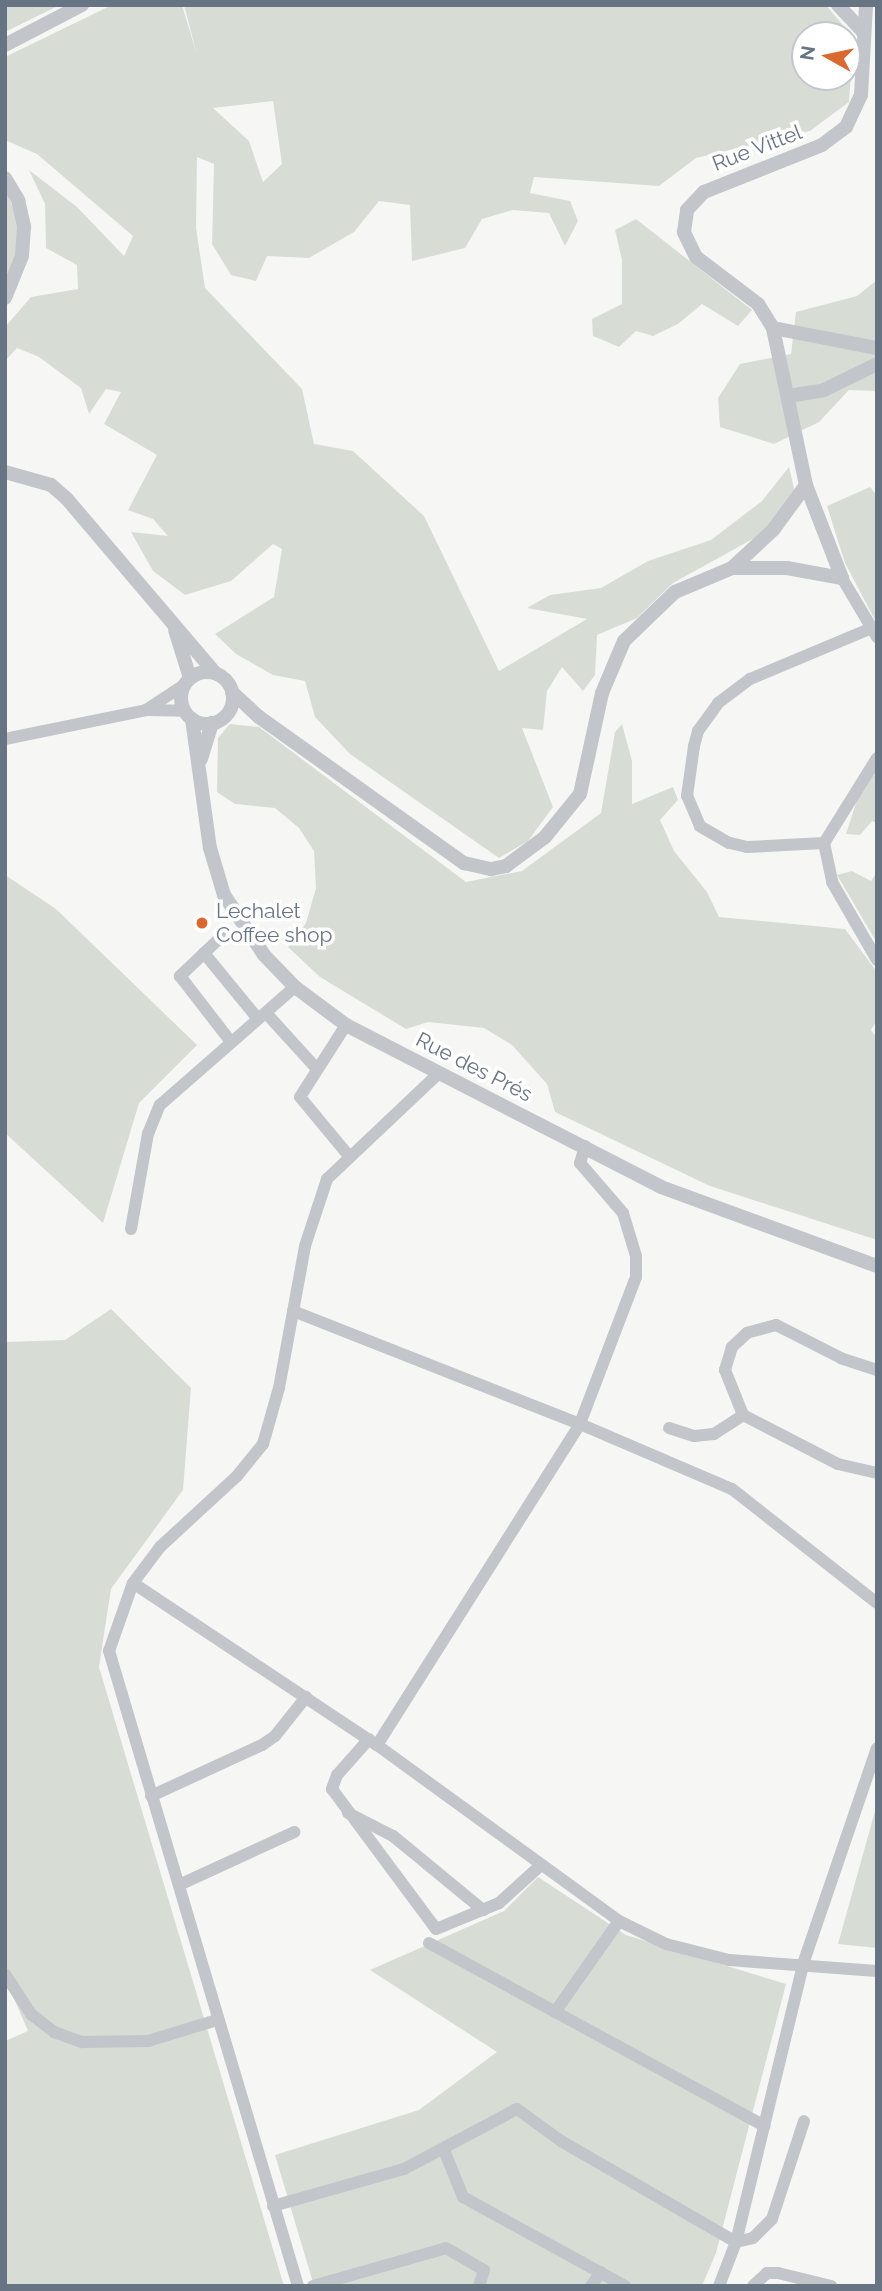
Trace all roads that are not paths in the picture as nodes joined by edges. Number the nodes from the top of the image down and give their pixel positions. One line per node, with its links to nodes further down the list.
1 (82, 5): 5 (street)
2 (838, 5): 4 (street)
3 (866, 5): 4 (street, Rue Vittel)
4 (863, 32): 8 (street, Rue Vittel)
5 (5, 45)
6 (5, 178): 7 (street)
7 (5, 298)
8 (773, 328): 9 (street); 11 (street, Rue Vittel)
9 (877, 348)
10 (877, 364): 11 (street)
11 (788, 396): 13 (street, Rue Vittel)
12 (5, 472): 16 (street)
13 (806, 485): 14 (street); 15 (street, Rue Vittel)
14 (732, 568): 15 (street); 24 (street)
15 (842, 578): 17 (street)
16 (174, 625): 18 (street); 19 (street)
17 (874, 632): 29 (street)
18 (215, 673): 19 (street); 20 (street)
19 (187, 682): 21 (street); 22 (street)
20 (232, 692): 23 (street); 24 (street)
21 (146, 710): 22 (street); 26 (street)
22 (188, 715): 25 (street); 28 (street, Rue des Prés)
23 (226, 716): 24 (street); 25 (street)
24 (259, 717)
25 (212, 723): 28 (street, Rue des Prés)
26 (5, 739)
27 (877, 758): 29 (street)
28 (200, 760): 33 (street, Rue des Prés)
29 (824, 843): 32 (street)
30 (221, 937): 31 (street)
31 (204, 953): 34 (street); 36 (street)
32 (877, 960)
33 (295, 986): 34 (street); 35 (street, Rue des Prés)
34 (262, 1016): 36 (street); 37 (street)
35 (345, 1025): 37 (street); 38 (street, Rue des Prés)
36 (231, 1042): 41 (street)
37 (316, 1068): 40 (street)
38 (439, 1073): 39 (street, Rue des Prés); 40 (street)
39 (584, 1146): 42 (street, Rue des Prés); 46 (street)
40 (349, 1156): 43 (street)
41 (131, 1229)
42 (877, 1266)
43 (293, 1311): 46 (street); 49 (street)
44 (877, 1370): 45 (street)
45 (743, 1415): 47 (street); 48 (street)
46 (580, 1424): 50 (street); 52 (street)
47 (669, 1428)
48 (877, 1473)
49 (133, 1583): 51 (street); 54 (street)
50 (877, 1603)
51 (306, 1697): 52 (street); 54 (street)
52 (373, 1742): 55 (street); 57 (street)
53 (877, 1748): 62 (street)
54 (151, 1796): 58 (street)
55 (348, 1813): 59 (street); 59 (street)
56 (294, 1832): 58 (street)
57 (541, 1865): 59 (street); 60 (street)
58 (178, 1885): 66 (street)
59 (483, 1910)
60 (619, 1921): 62 (street); 65 (street)
61 (429, 1943): 65 (street)
62 (803, 1964): 63 (street); 68 (street)
63 (877, 1971)
64 (5, 1974): 66 (street)
65 (555, 2012): 68 (street)
66 (217, 2020): 70 (street)
67 (804, 2121): 71 (street)
68 (764, 2126): 71 (street)
69 (444, 2150): 70 (street); 71 (street); 72 (street)
70 (273, 2206): 73 (street)
71 (736, 2242): 78 (street)
72 (601, 2272): 76 (street); 77 (street)
73 (298, 2286)
74 (313, 2286): 75 (street)
75 (479, 2286)
76 (591, 2286)
77 (625, 2286)
78 (719, 2286)
79 (753, 2286): 80 (street)
80 (831, 2286)

